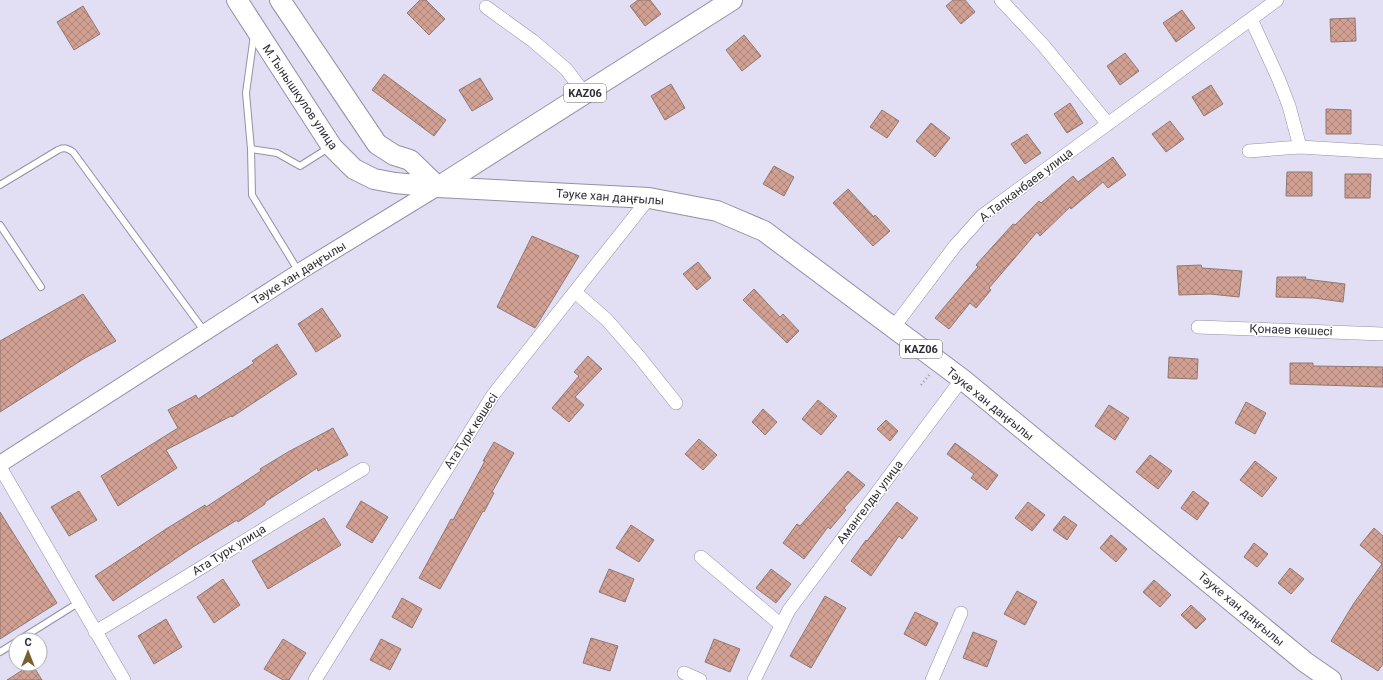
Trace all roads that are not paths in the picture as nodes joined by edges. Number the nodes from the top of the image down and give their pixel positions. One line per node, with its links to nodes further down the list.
1 (237, 0): 8 (main road, М.Тынышкулов улица / KАZ06)
2 (280, 0): 17 (main road)
3 (732, 0): 9 (main road, KАZ06)
4 (1002, 0): 10 (street)
5 (1277, 0): 7 (street, А.Талканбаев улица)
6 (486, 7): 9 (street)
7 (1251, 19): 10 (street, А.Талканбаев улица); 12 (street)
8 (254, 28): 11 (main road, М.Тынышкулов улица / KАZ06); 13 (lane)
9 (584, 93): 17 (main road, KАZ06)
10 (1108, 124): 24 (street, А.Талканбаев улица)
11 (332, 146): 13 (lane); 17 (main road, М.Тынышкулов улица / KАZ06)
12 (1300, 147): 14 (street); 15 (street)
13 (251, 149): 20 (lane)
14 (1248, 151)
15 (1383, 152)
16 (0, 185): 25 (lane)
17 (438, 187): 18 (main road, Тәуке хан даңғылы / KАZ06); 20 (street, Тәуке хан даңғылы)
18 (649, 198): 22 (street, АтаТүрк көшесі); 24 (main road, Тәуке хан даңғылы / KАZ06)
19 (0, 225): 21 (lane)
20 (299, 272): 25 (street, Тәуке хан даңғылы)
21 (41, 287)
22 (575, 292): 28 (street); 39 (street, АтаТүрк көшесі)
23 (1198, 327): 26 (street, Қонаев көшесі)
24 (892, 328): 27 (main road, Тәуке хан даңғылы / KАZ06)
25 (205, 332): 29 (street, Тәуке хан даңғылы)
26 (1383, 334)
27 (962, 379): 34 (street, Амангелды улица); 43 (main road, Тәуке хан даңғылы / KАZ06)
28 (676, 403)
29 (0, 466): 32 (street)
30 (363, 469): 36 (street, Ата Турк улица)
31 (701, 557): 34 (street)
32 (78, 603): 35 (lane); 36 (street)
33 (961, 613): 42 (street)
34 (781, 625): 41 (street, Амангелды улица)
35 (32, 632)
36 (95, 632): 38 (street)
37 (684, 673): 40 (street)
38 (124, 680)
39 (315, 680)
40 (700, 680)
41 (754, 680)
42 (932, 680)
43 (1331, 680)

